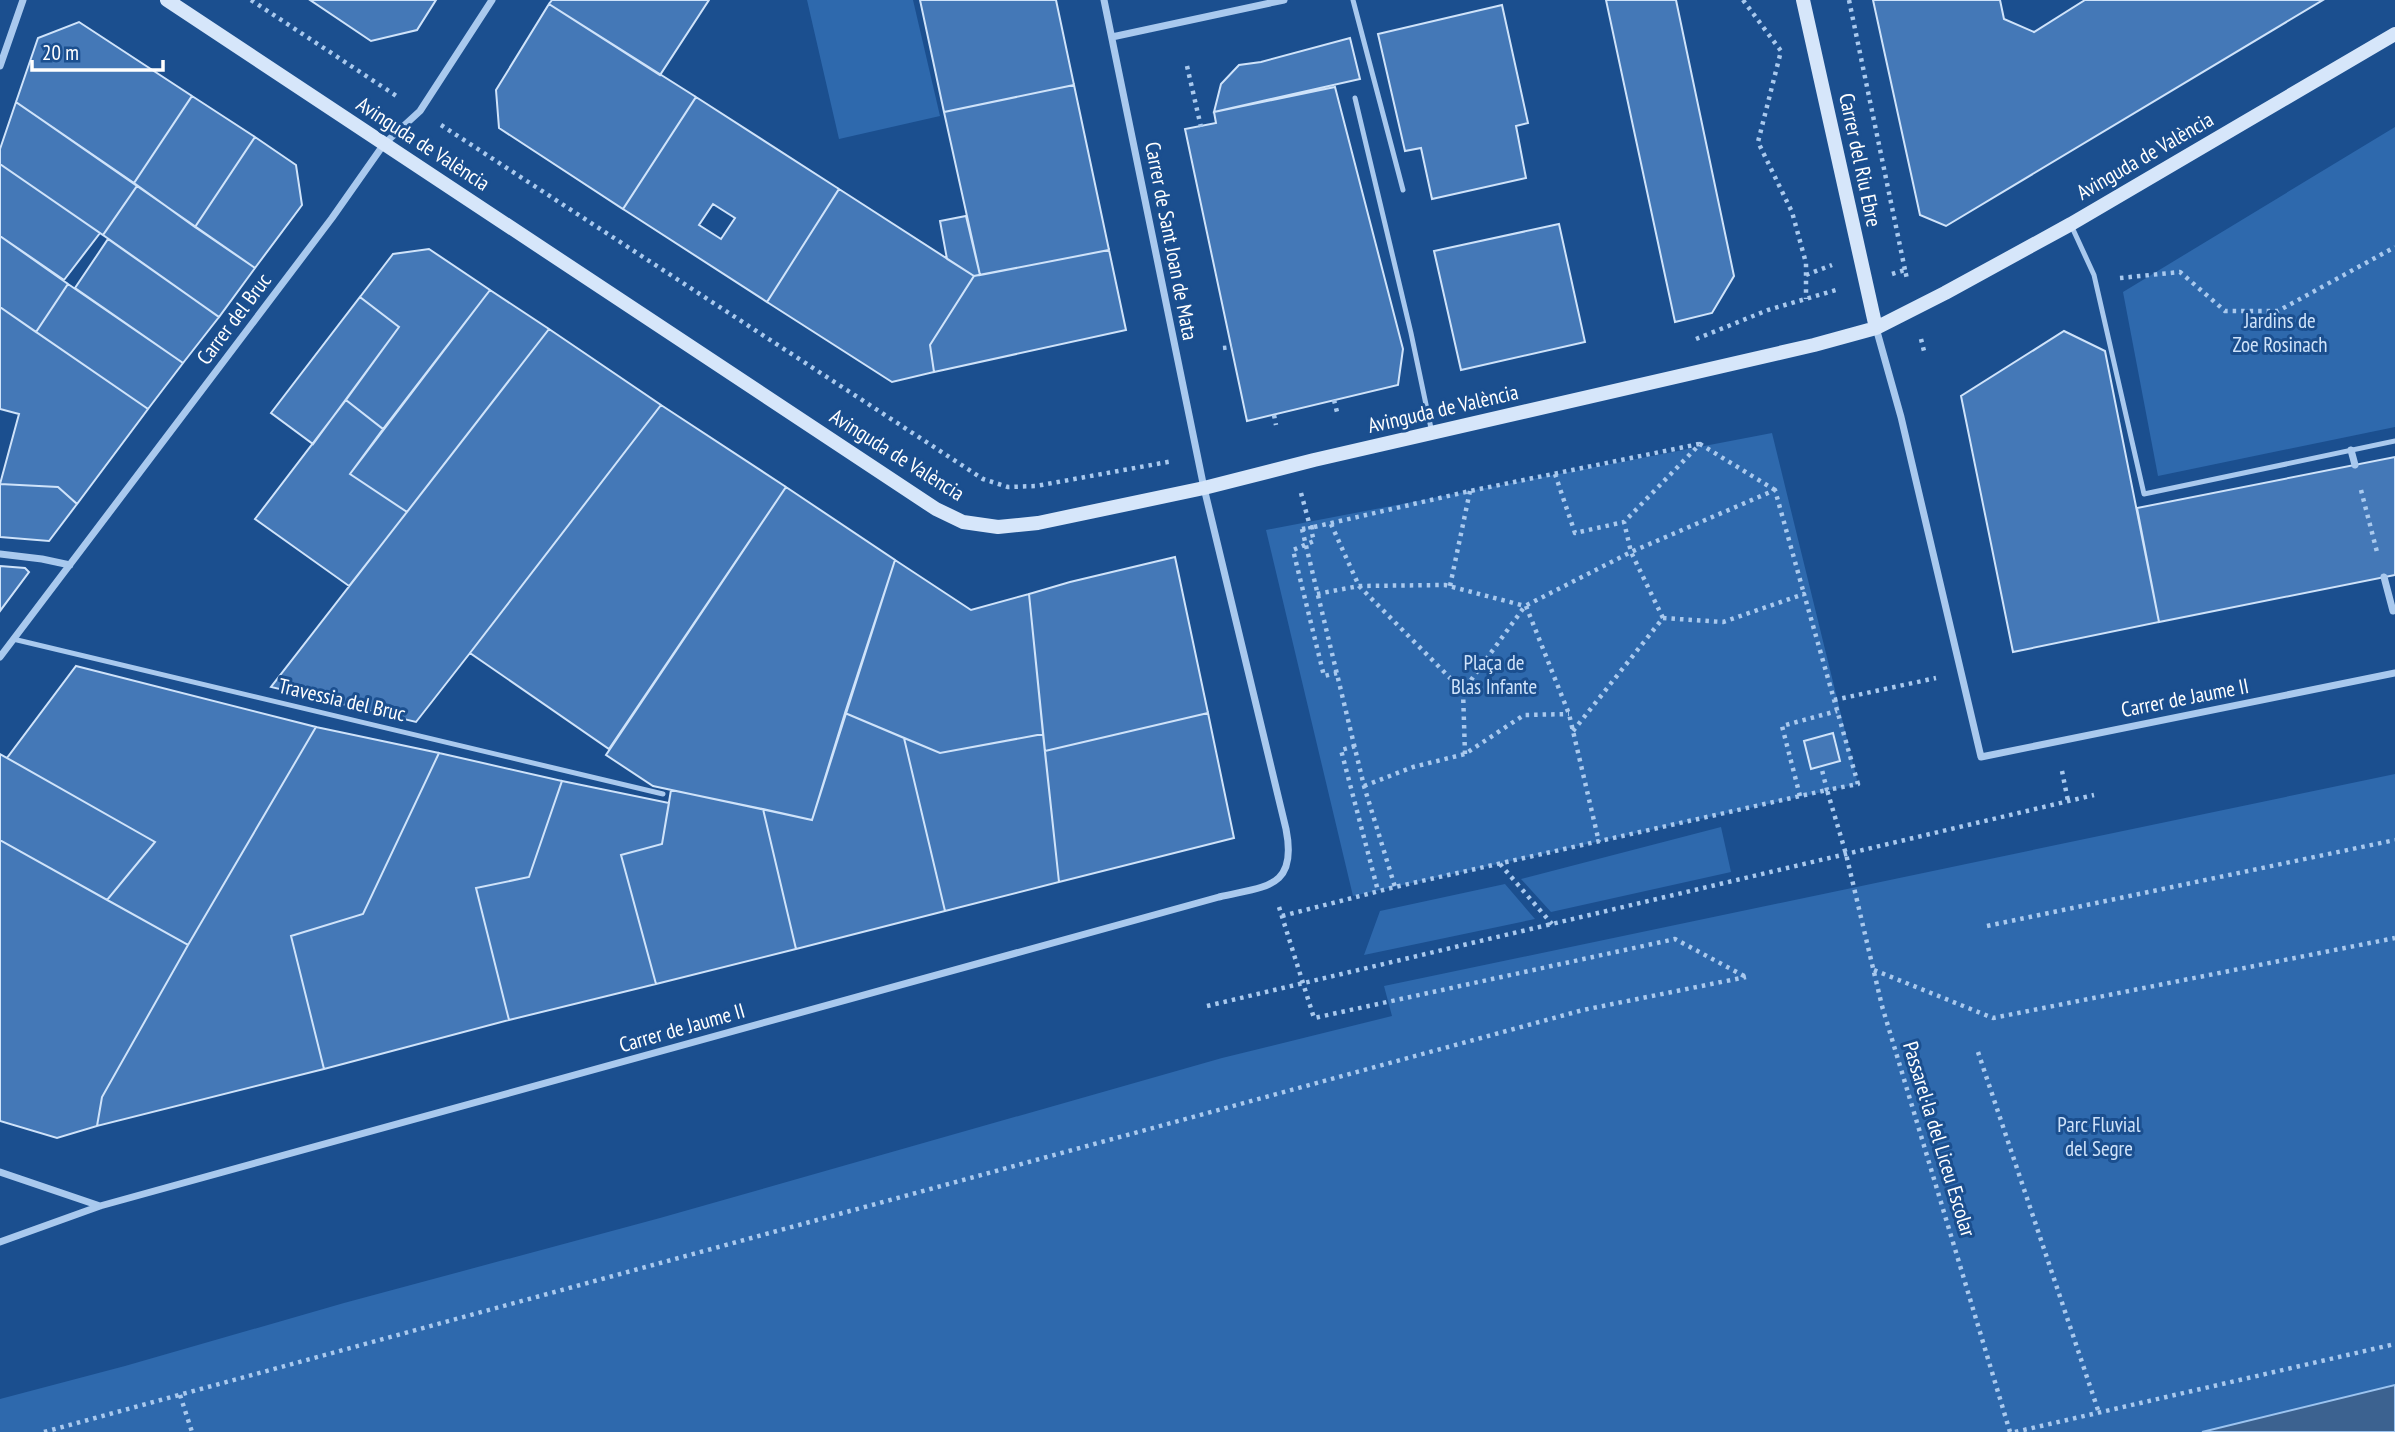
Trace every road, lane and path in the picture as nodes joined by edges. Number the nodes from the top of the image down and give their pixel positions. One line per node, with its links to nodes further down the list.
1 (23, 0): 13 (street)
2 (167, 0): 18 (street, Avinguda de València)
3 (251, 0): 16 (path, Avinguda de València)
4 (492, 0): 16 (street, Carrer del Bruc)
5 (1104, 0): 12 (street, Carrer de Sant Joan de Mata)
6 (1284, 0): 12 (street)
7 (1353, 0): 19 (lane)
8 (1743, 0): 24 (path)
9 (1804, 0): 26 (street, Carrer del Riu Ebre)
10 (1849, 0): 23 (path, Carrer del Riu Ebre)
11 (2395, 34): 20 (street, Avinguda de València)
12 (1112, 37): 43 (street, Carrer de Sant Joan de Mata)
13 (0, 66)
14 (1187, 66): 17 (path)
15 (1355, 98): 39 (lane)
16 (420, 111): 18 (street, Carrer del Bruc); 43 (path, Avinguda de València)
17 (1201, 127)
18 (384, 144): 46 (street, Avinguda de València); 55 (street, Carrer del Bruc)
19 (1403, 190)
20 (2071, 223): 25 (lane); 27 (street, Avinguda de València)
21 (2395, 247): 25 (path)
22 (1844, 260): 24 (path)
23 (1905, 270): 26 (path); 27 (path); 29 (path)
24 (1806, 275): 28 (path)
25 (2095, 280): 42 (lane)
26 (1866, 281): 28 (path); 30 (street, Carrer del Riu Ebre)
27 (1945, 293): 29 (street, Avinguda de València)
28 (1806, 299): 31 (path)
29 (1914, 309): 30 (street, Avinguda de València); 34 (path)
30 (1876, 328): 39 (street, Avinguda de València); 67 (street, Carrer de Jaume II)
31 (1692, 340)
32 (1232, 347): 33 (path)
33 (1223, 348)
34 (1924, 351)
35 (1334, 400): 36 (path)
36 (1337, 412)
37 (1275, 415): 38 (path)
38 (1276, 425)
39 (1432, 433): 46 (street, Avinguda de València)
40 (2395, 441): 42 (lane)
41 (1700, 444): 45 (path); 47 (path); 50 (path)
42 (2351, 450): 44 (street)
43 (1197, 456): 46 (street, Carrer de Sant Joan de Mata)
44 (2355, 465): 56 (path)
45 (1556, 474): 48 (path); 50 (path)
46 (1204, 488): 88 (street)
47 (1774, 490): 53 (path); 60 (path)
48 (1470, 491): 51 (path); 58 (path)
49 (1301, 493): 52 (path)
50 (1624, 522): 53 (path)
51 (1331, 523): 52 (path, bridge); 57 (path)
52 (1306, 545): 59 (path); 66 (path)
53 (1631, 552): 61 (path); 63 (path)
54 (0, 554): 55 (street)
55 (70, 565): 64 (street, Carrer del Bruc)
56 (2384, 577): 62 (street)
57 (1359, 586): 58 (path); 59 (path); 69 (path)
58 (1450, 586): 61 (path)
59 (1317, 594): 66 (path)
60 (1804, 594): 63 (path); 70 (path)
61 (1525, 606): 69 (path); 72 (path)
62 (2393, 611)
63 (1663, 618): 73 (path)
64 (13, 639): 65 (street, Carrer del Bruc); 80 (lane, Travessia del Bruc)
65 (0, 657)
66 (1337, 673): 74 (path)
67 (2395, 673)
68 (1942, 677): 70 (path)
69 (1463, 691): 75 (path)
70 (1834, 699): 71 (path)
71 (1838, 711): 79 (path); 82 (path)
72 (1569, 713): 73 (path); 75 (path)
73 (1573, 731): 85 (path)
74 (1355, 746): 78 (path); 90 (path)
75 (1465, 754): 78 (path)
76 (1821, 766): 79 (path, Passarel·la del Liceu Escolar)
77 (2062, 771): 83 (path)
78 (1364, 786): 89 (path)
79 (1827, 790): 82 (path); 86 (path, Passarel·la del Liceu Escolar)
80 (663, 794)
81 (2094, 795): 83 (path)
82 (1800, 796): 85 (path)
83 (2068, 800): 86 (path)
84 (2395, 840): 93 (path)
85 (1599, 842): 87 (path)
86 (1846, 853): 92 (path); 95 (path, Passarel·la del Liceu Escolar)
87 (1500, 864): 89 (path); 92 (path)
88 (1273, 884): 91 (path); 100 (street, Carrer de Jaume II)
89 (1395, 887): 90 (path)
90 (1378, 891): 91 (path)
91 (1282, 916): 96 (path)
92 (1552, 923): 96 (path)
93 (1987, 926)
94 (2393, 939): 95 (path)
95 (1873, 970): 107 (path, Passarel·la del Liceu Escolar)
96 (1303, 983): 97 (path); 103 (path)
97 (1207, 1006)
98 (1978, 1052): 104 (path)
99 (0, 1172): 100 (street)
100 (100, 1206): 101 (street, Carrer de Jaume II)
101 (0, 1242)
102 (2395, 1344): 104 (path)
103 (180, 1395): 105 (path); 106 (path)
104 (2099, 1413): 107 (path)
105 (44, 1432)
106 (192, 1432)
107 (2013, 1432)

